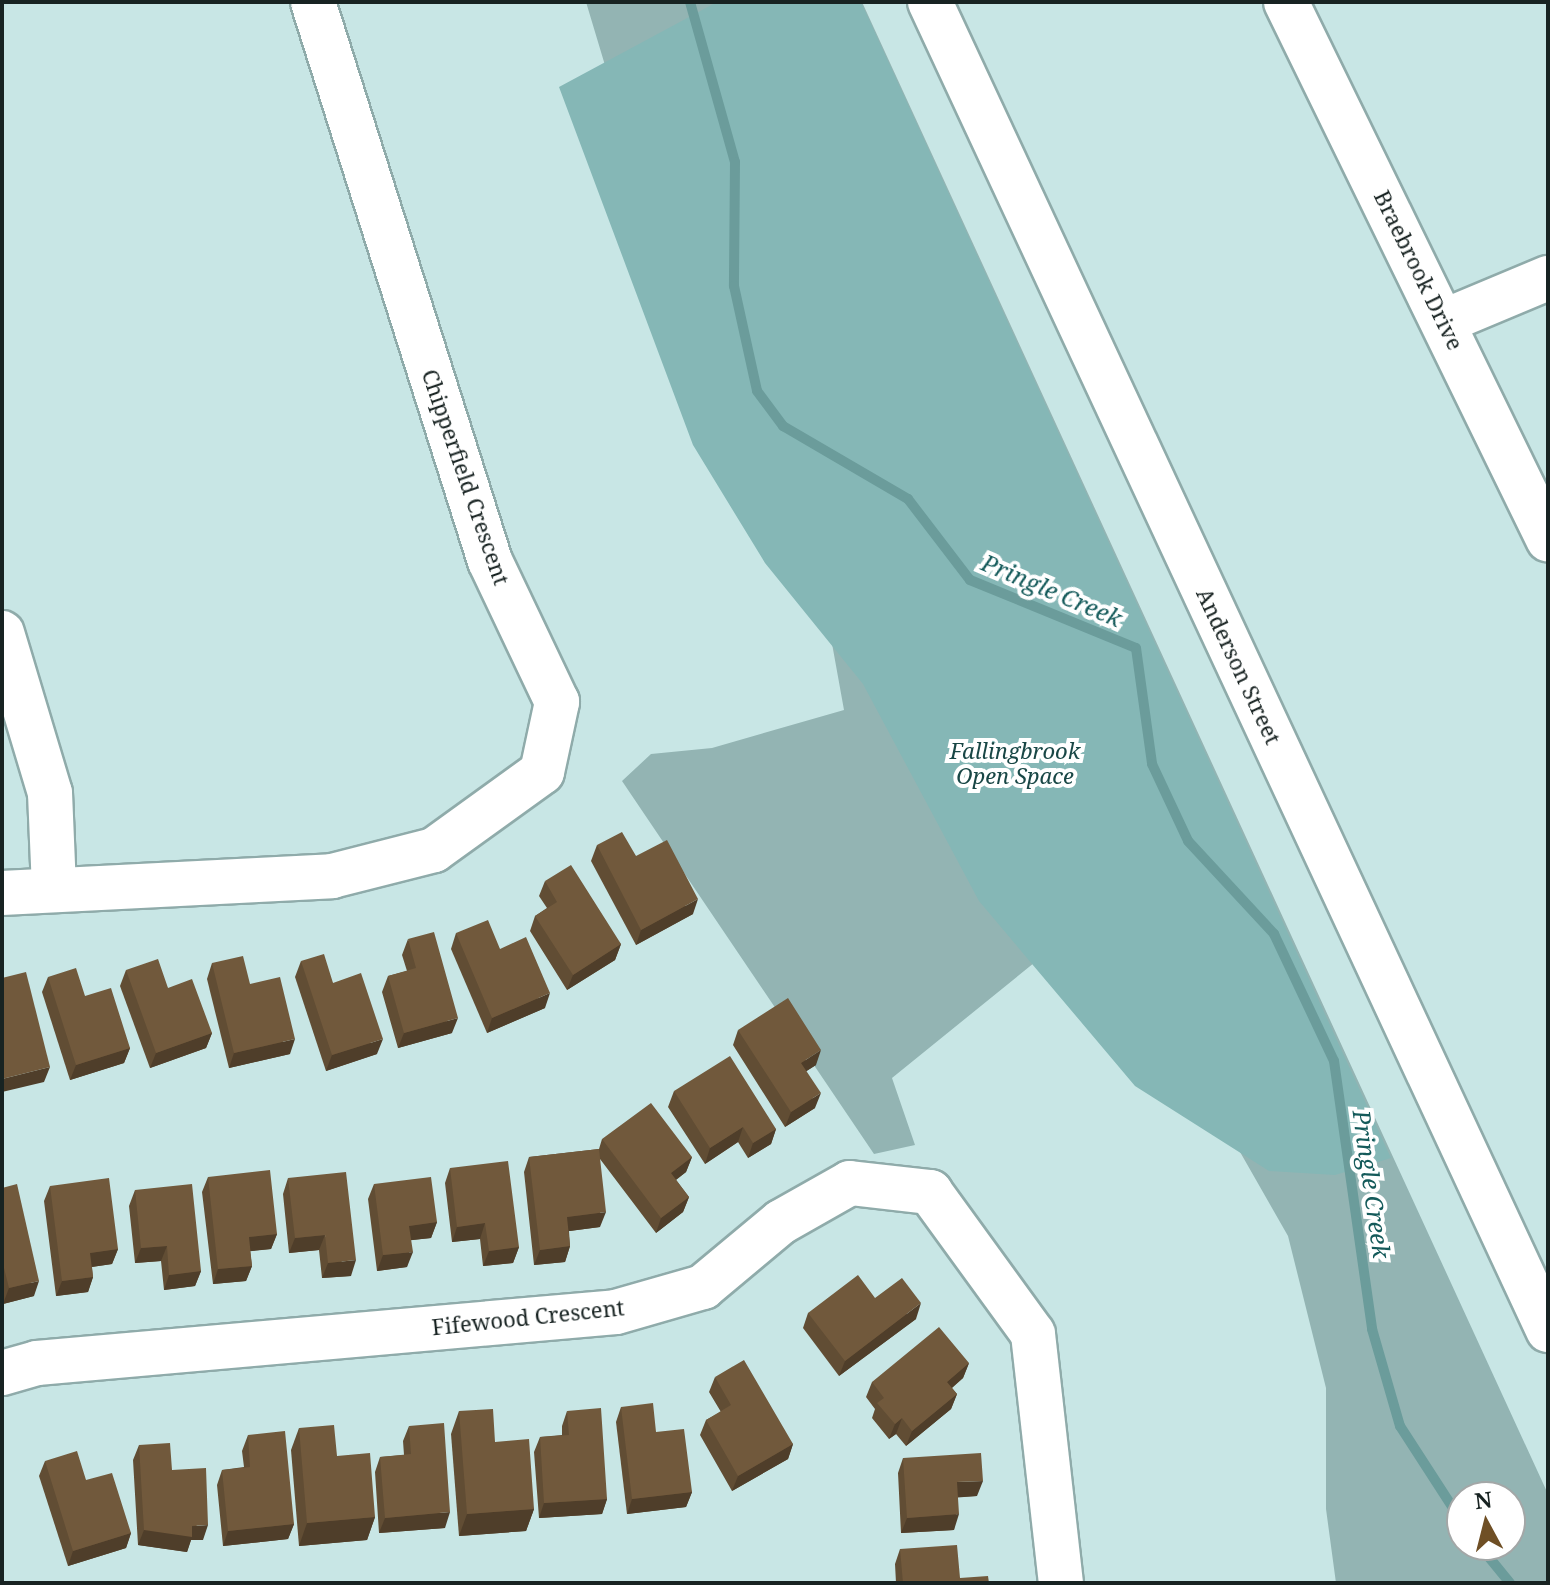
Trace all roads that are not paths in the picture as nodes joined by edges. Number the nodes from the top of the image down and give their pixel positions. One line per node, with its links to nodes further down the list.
1 (313, 2): 8 (street, Chipperfield Crescent)
2 (930, 2): 10 (street, Anderson Street)
3 (1286, 2): 5 (street, Braebrook Drive)
4 (1548, 278): 5 (street)
5 (1445, 321): 6 (street, Braebrook Drive)
6 (1548, 539)
7 (2, 633): 8 (street)
8 (54, 888): 9 (street, Chipperfield Crescent)
9 (2, 893)
10 (1546, 1319)
11 (2, 1373): 12 (street, Fifewood Crescent)
12 (1061, 1583)

